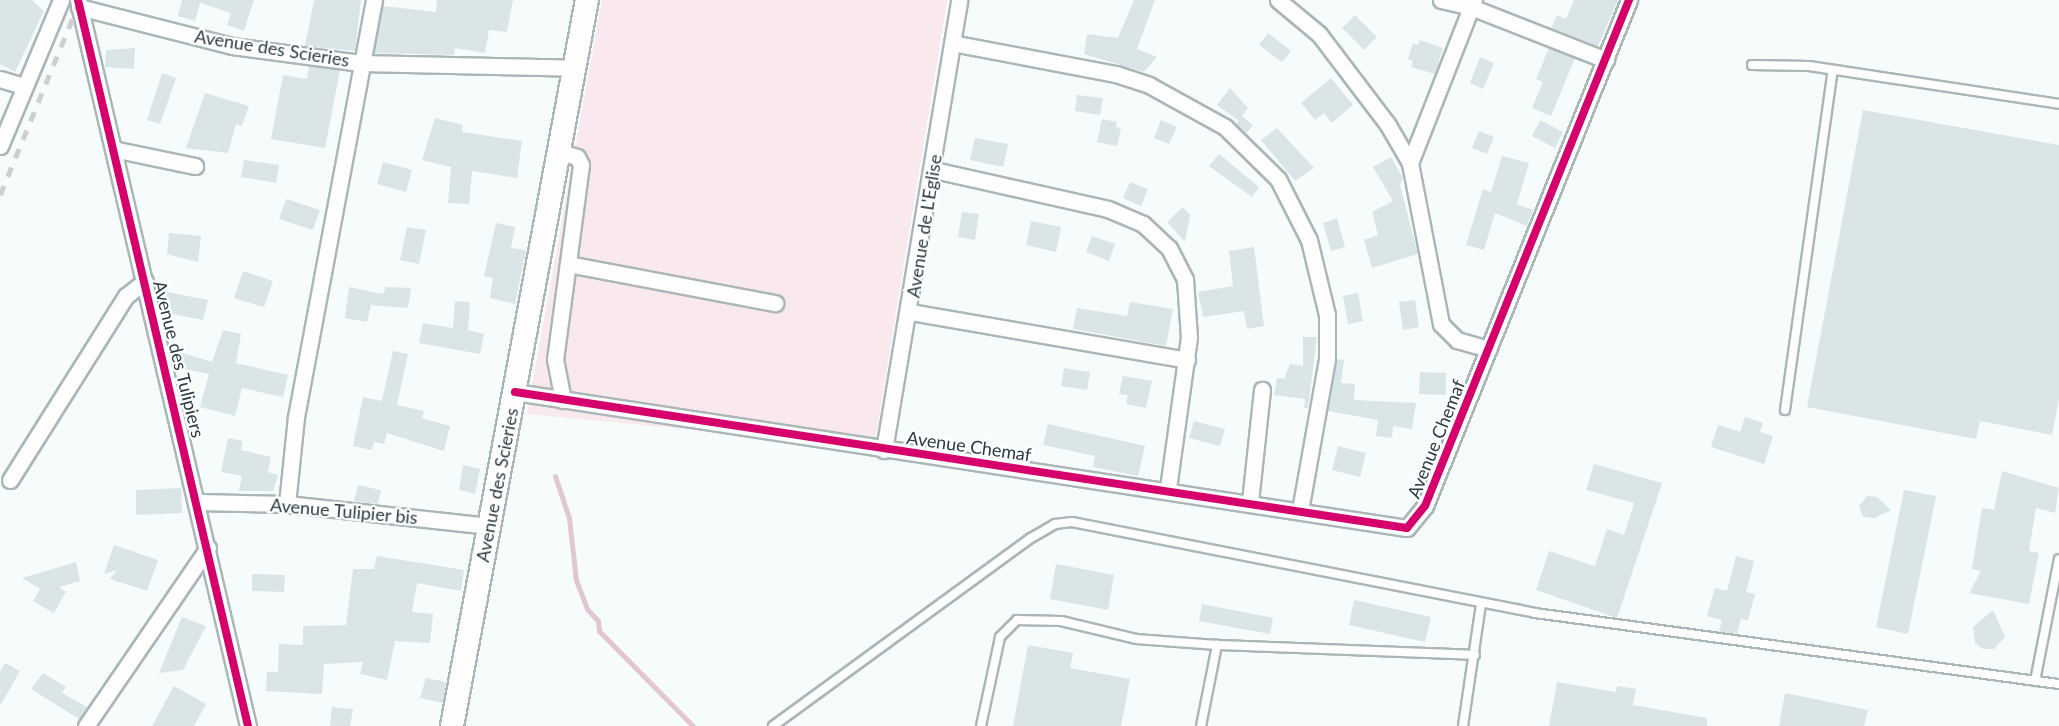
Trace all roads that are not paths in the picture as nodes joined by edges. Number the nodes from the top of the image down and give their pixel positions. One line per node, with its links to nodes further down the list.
1 (61, 0): 17 (street)
2 (374, 0): 12 (street, Avenue des Scieries)
3 (587, 0): 14 (street, Avenue des Scieries)
4 (959, 0): 10 (street, Avenue de L'Eglise)
5 (1278, 0): 22 (street)
6 (1441, 0): 8 (street)
7 (1629, 0): 11 (street, Avenue Chemaf)
8 (1473, 3): 11 (street); 22 (street)
9 (78, 4): 12 (street, Avenue des Scieries); 20 (street, Avenue des Tulipiers)
10 (952, 43): 24 (street, Avenue de L'Eglise); 41 (street)
11 (1606, 60): 29 (street, Avenue Chemaf)
12 (361, 63): 14 (street, Avenue des Scieries); 40 (street, Avenue des Scieries)
13 (1752, 65): 15 (lane)
14 (574, 68): 21 (street, Avenue des Scieries)
15 (1833, 70): 18 (lane); 34 (lane)
16 (0, 79): 17 (street)
17 (24, 86): 19 (street)
18 (2059, 104)
19 (0, 146)
20 (113, 149): 23 (street); 26 (street, Avenue des Tulipiers)
21 (558, 151): 25 (street); 32 (street, Avenue des Scieries)
22 (1410, 163): 29 (street)
23 (195, 166)
24 (934, 171): 28 (street, Avenue de L'Eglise); 30 (street)
25 (568, 264): 27 (street); 33 (street)
26 (145, 281): 36 (street); 38 (street, Avenue des Tulipiers)
27 (775, 303)
28 (910, 312): 30 (street); 35 (street, Avenue de L'Eglise)
29 (1489, 349): 41 (street, Avenue Chemaf)
30 (1187, 360): 37 (street)
31 (1262, 390): 39 (street)
32 (515, 392): 33 (street, Avenue Chemaf); 42 (street, Avenue des Scieries)
33 (563, 400): 35 (street, Avenue Chemaf)
34 (1785, 410)
35 (884, 450): 37 (street, Avenue Chemaf)
36 (10, 480)
37 (1168, 488): 39 (street, Avenue Chemaf)
38 (198, 502): 40 (street, Avenue Tulipier bis); 43 (street, Avenue des Tulipiers)
39 (1250, 502): 41 (street, Avenue Chemaf)
40 (287, 504): 42 (street, Avenue Tulipier bis)
41 (1300, 511)
42 (490, 526): 52 (street, Avenue des Scieries)
43 (208, 548): 50 (street); 51 (street, Avenue des Tulipiers)
44 (2059, 559): 48 (lane)
45 (1481, 604): 47 (lane); 48 (lane); 53 (lane)
46 (1217, 645): 47 (lane); 54 (lane); 55 (lane)
47 (1475, 655): 56 (lane)
48 (2035, 681): 49 (lane)
49 (2059, 684)
50 (86, 726)
51 (248, 726)
52 (452, 726)
53 (773, 726)
54 (981, 726)
55 (1201, 726)
56 (1463, 726)

